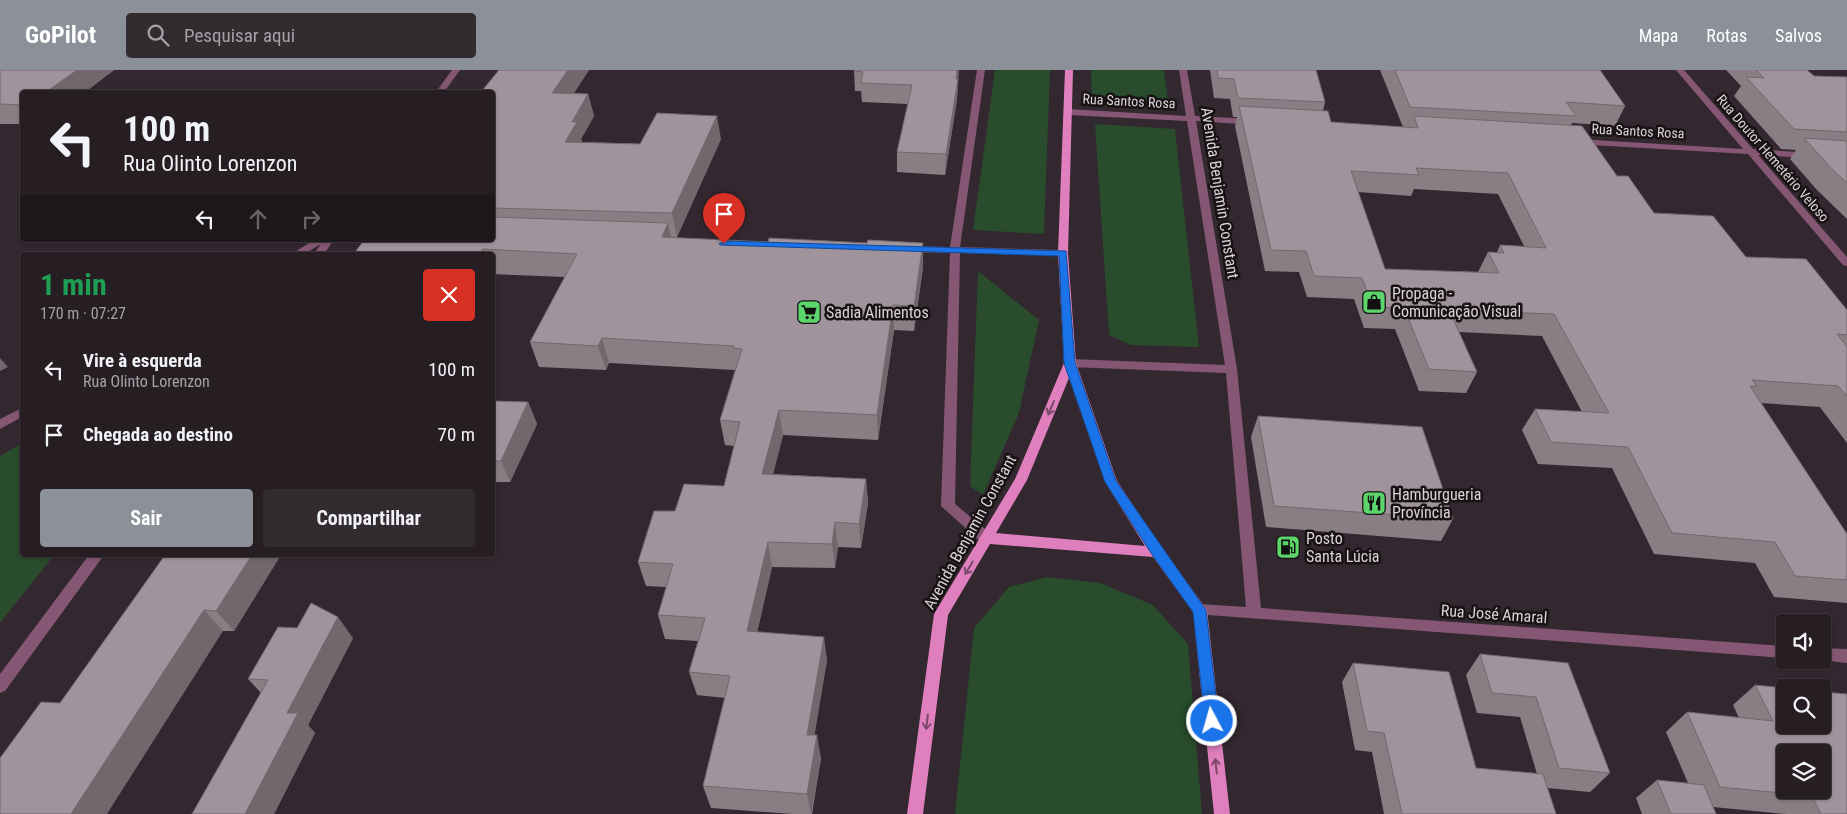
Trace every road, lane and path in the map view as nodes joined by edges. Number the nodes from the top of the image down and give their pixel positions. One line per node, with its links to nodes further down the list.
1 (456, 70): 6 (street)
2 (981, 70): 15 (street)
3 (1069, 70): 7 (main road, Avenida Benjamin Constant)
4 (1183, 70): 8 (street, Avenida Benjamin Constant)
5 (1680, 70): 11 (street, Rua Doutor Hemetério Veloso)
6 (441, 90)
7 (1068, 112): 8 (street, Rua Santos Rosa); 17 (main road, Avenida Benjamin Constant)
8 (1191, 119): 9 (street, Rua Santos Rosa); 20 (street, Avenida Benjamin Constant)
9 (1260, 123)
10 (1570, 141): 11 (street, Rua Santos Rosa)
11 (1749, 152): 12 (street, Rua Santos Rosa); 18 (street, Rua Doutor Hemetério Veloso)
12 (1818, 156)
13 (318, 242): 16 (street)
14 (896, 249): 15 (street)
15 (955, 250): 17 (street); 23 (street)
16 (300, 252)
17 (1063, 253): 19 (main road, Avenida Benjamin Constant)
18 (1847, 263)
19 (1070, 363): 20 (street); 23 (main road, Avenida Benjamin Constant, one-way to 23); 24 (main road, Avenida Benjamin Constant)
20 (1231, 370): 27 (street, Avenida Benjamin Constant)
21 (20, 413): 22 (street)
22 (0, 425)
23 (986, 538): 24 (main road); 32 (main road, Avenida Benjamin Constant, one-way to 32)
24 (1157, 552): 26 (main road, Avenida Benjamin Constant)
25 (96, 557): 31 (street)
26 (1200, 610): 27 (street, Rua José Amaral); 33 (main road, one-way to 26)
27 (1254, 614): 28 (street, Rua José Amaral)
28 (1776, 651)
29 (1831, 655): 30 (street)
30 (1847, 656)
31 (0, 686)
32 (915, 814)
33 (1222, 814)

